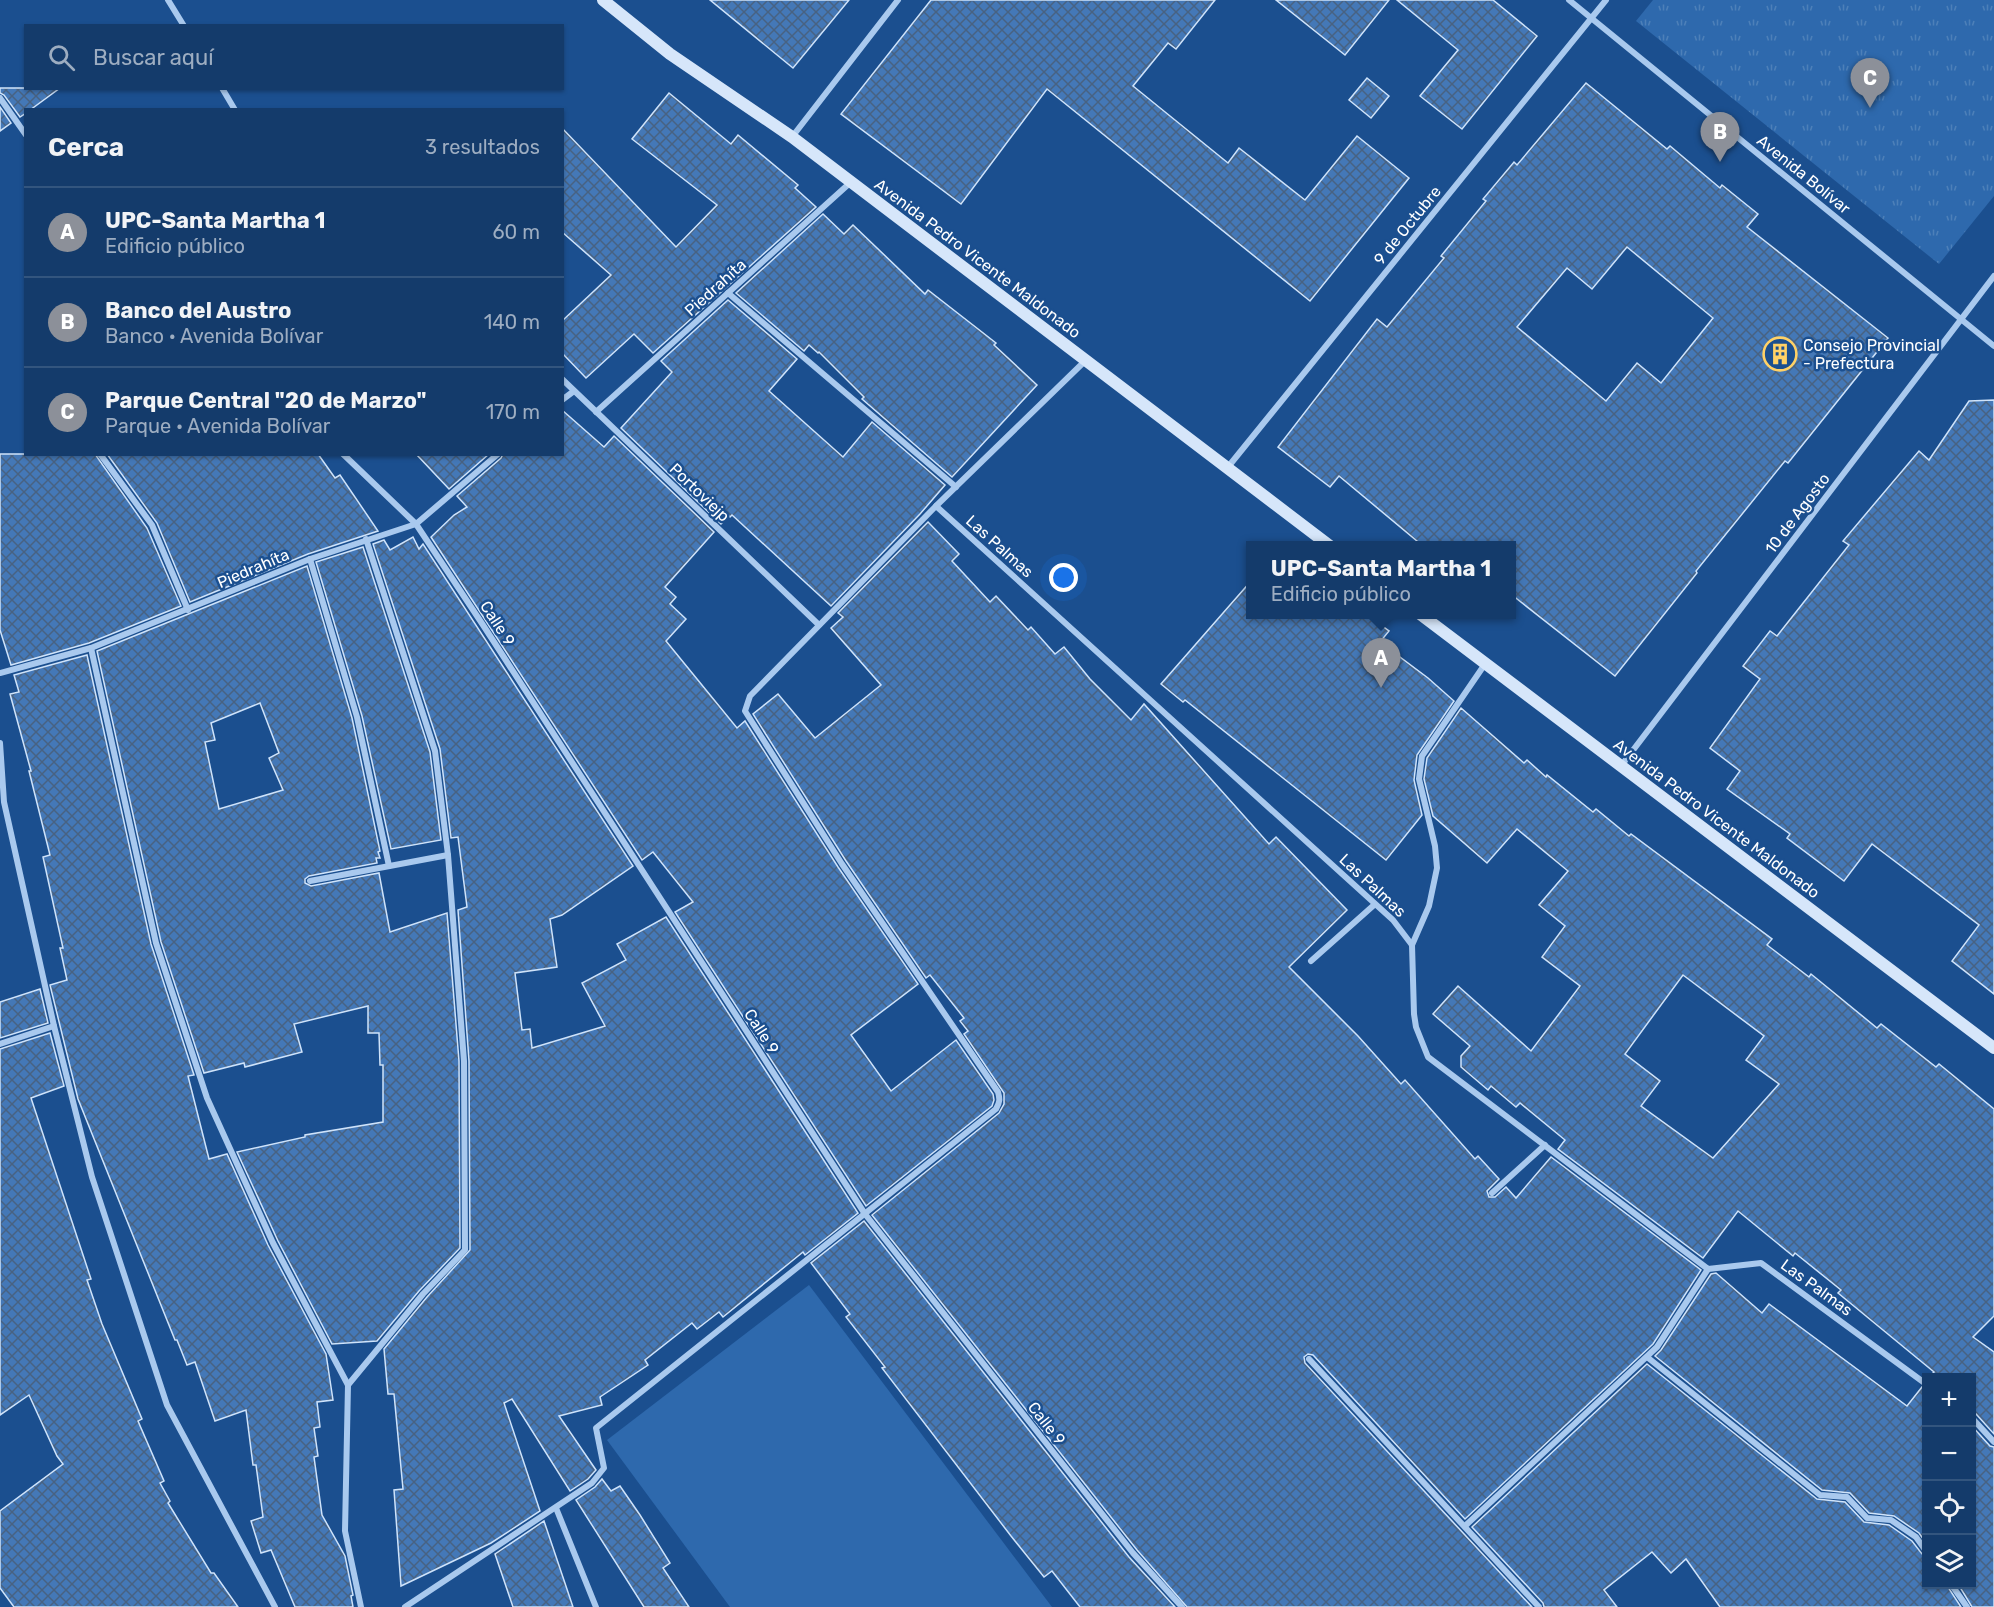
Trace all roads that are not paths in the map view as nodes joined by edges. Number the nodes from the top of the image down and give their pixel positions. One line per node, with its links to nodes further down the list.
1 (168, 0): 7 (street)
2 (603, 0): 12 (main road, Avenida Pedro Vicente Maldonado)
3 (898, 0): 12 (street)
4 (1569, 0): 6 (street, Avenida Bolívar)
5 (1606, 0): 6 (street, 9 de Octubre)
6 (1592, 18): 16 (street, Avenida Bolívar); 26 (street, 9 de Octubre)
7 (183, 24)
8 (223, 90): 10 (street)
9 (0, 98): 11 (street)
10 (234, 108)
11 (24, 132)
12 (792, 137): 13 (main road, Avenida Pedro Vicente Maldonado)
13 (851, 182): 15 (street, Piedrahíta); 18 (main road, Avenida Pedro Vicente Maldonado)
14 (1994, 276): 16 (street, 10 de Agosto)
15 (728, 293): 22 (street, Piedrahíta); 27 (street)
16 (1960, 320): 17 (street, Avenida Bolívar); 40 (street, 10 de Agosto)
17 (1994, 346)
18 (1085, 361): 26 (main road, Avenida Pedro Vicente Maldonado); 27 (street)
19 (564, 381): 20 (street, Portoviejp)
20 (574, 391): 21 (street); 22 (street, Portoviejp)
21 (564, 398)
22 (596, 412): 35 (street, Portoviejp)
23 (101, 456): 33 (street)
24 (345, 456): 29 (street, Calle 9)
25 (496, 456): 29 (street, Piedrahíta)
26 (1228, 467): 31 (main road, Avenida Pedro Vicente Maldonado)
27 (956, 488): 28 (street)
28 (936, 506): 35 (street); 44 (street, Las Palmas)
29 (416, 524): 30 (street, Piedrahíta); 52 (street, Calle 9)
30 (366, 539): 32 (street, Piedrahíta); 41 (street)
31 (1324, 541)
32 (309, 559): 33 (street, Piedrahíta); 42 (street)
33 (188, 610): 36 (street, Piedrahíta)
34 (1425, 619): 37 (main road, Avenida Pedro Vicente Maldonado)
35 (819, 625): 52 (street)
36 (91, 648): 38 (street, Piedrahíta); 57 (street)
37 (1485, 664): 40 (main road, Avenida Pedro Vicente Maldonado); 45 (street)
38 (0, 673)
39 (0, 744): 47 (street)
40 (1621, 766): 49 (main road, Avenida Pedro Vicente Maldonado)
41 (448, 855): 42 (street); 57 (street)
42 (389, 866): 43 (street)
43 (310, 881)
44 (1374, 904): 45 (street, Las Palmas); 46 (street)
45 (1412, 945): 50 (street)
46 (1311, 961)
47 (54, 1026): 48 (street); 64 (street)
48 (0, 1044)
49 (1994, 1048)
50 (1545, 1145): 51 (street); 53 (street)
51 (1492, 1194)
52 (865, 1214): 60 (street); 68 (street, Calle 9)
53 (1708, 1269): 54 (street); 56 (street, Las Palmas)
54 (1647, 1357): 61 (street); 62 (street)
55 (1309, 1359): 61 (street)
56 (1922, 1381)
57 (348, 1385): 65 (street)
58 (1976, 1423): 59 (street)
59 (1994, 1442)
60 (556, 1508): 66 (street); 67 (street)
61 (1465, 1526): 69 (street)
62 (1922, 1545)
63 (1954, 1589): 70 (street)
64 (275, 1607)
65 (361, 1607)
66 (405, 1607)
67 (596, 1607)
68 (1182, 1607)
69 (1539, 1607)
70 (1967, 1607)

